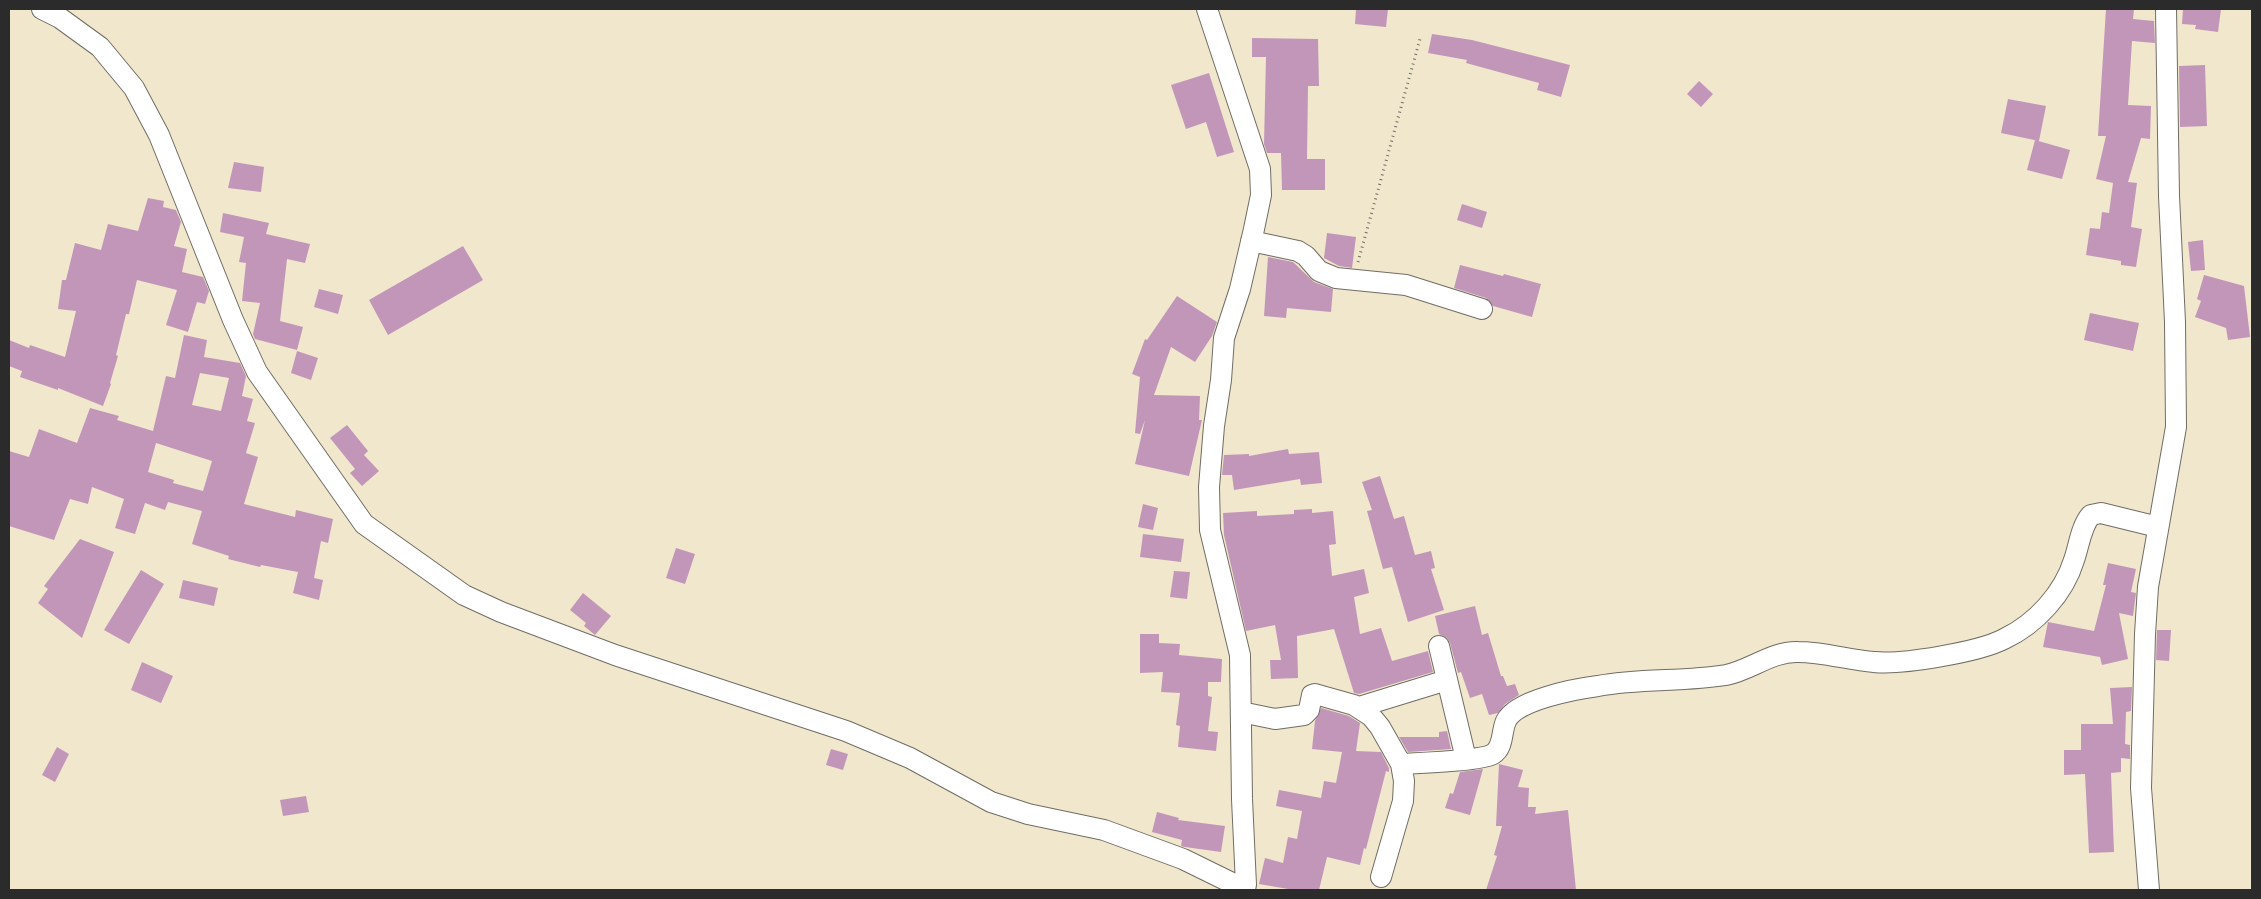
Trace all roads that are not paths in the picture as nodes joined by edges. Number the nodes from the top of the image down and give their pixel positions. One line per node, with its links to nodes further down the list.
1 (42, 9): 14 (street)
2 (1207, 9): 4 (street)
3 (2166, 9): 6 (street)
4 (1251, 242): 5 (street); 10 (street)
5 (1482, 309)
6 (2158, 526): 11 (street); 15 (street)
7 (1439, 646): 8 (street)
8 (1447, 680): 9 (street); 11 (street)
9 (1359, 707): 10 (street); 12 (street)
10 (1241, 712): 14 (street)
11 (1466, 760): 12 (street)
12 (1401, 764): 13 (street)
13 (1381, 877)
14 (1246, 888)
15 (2149, 890)

